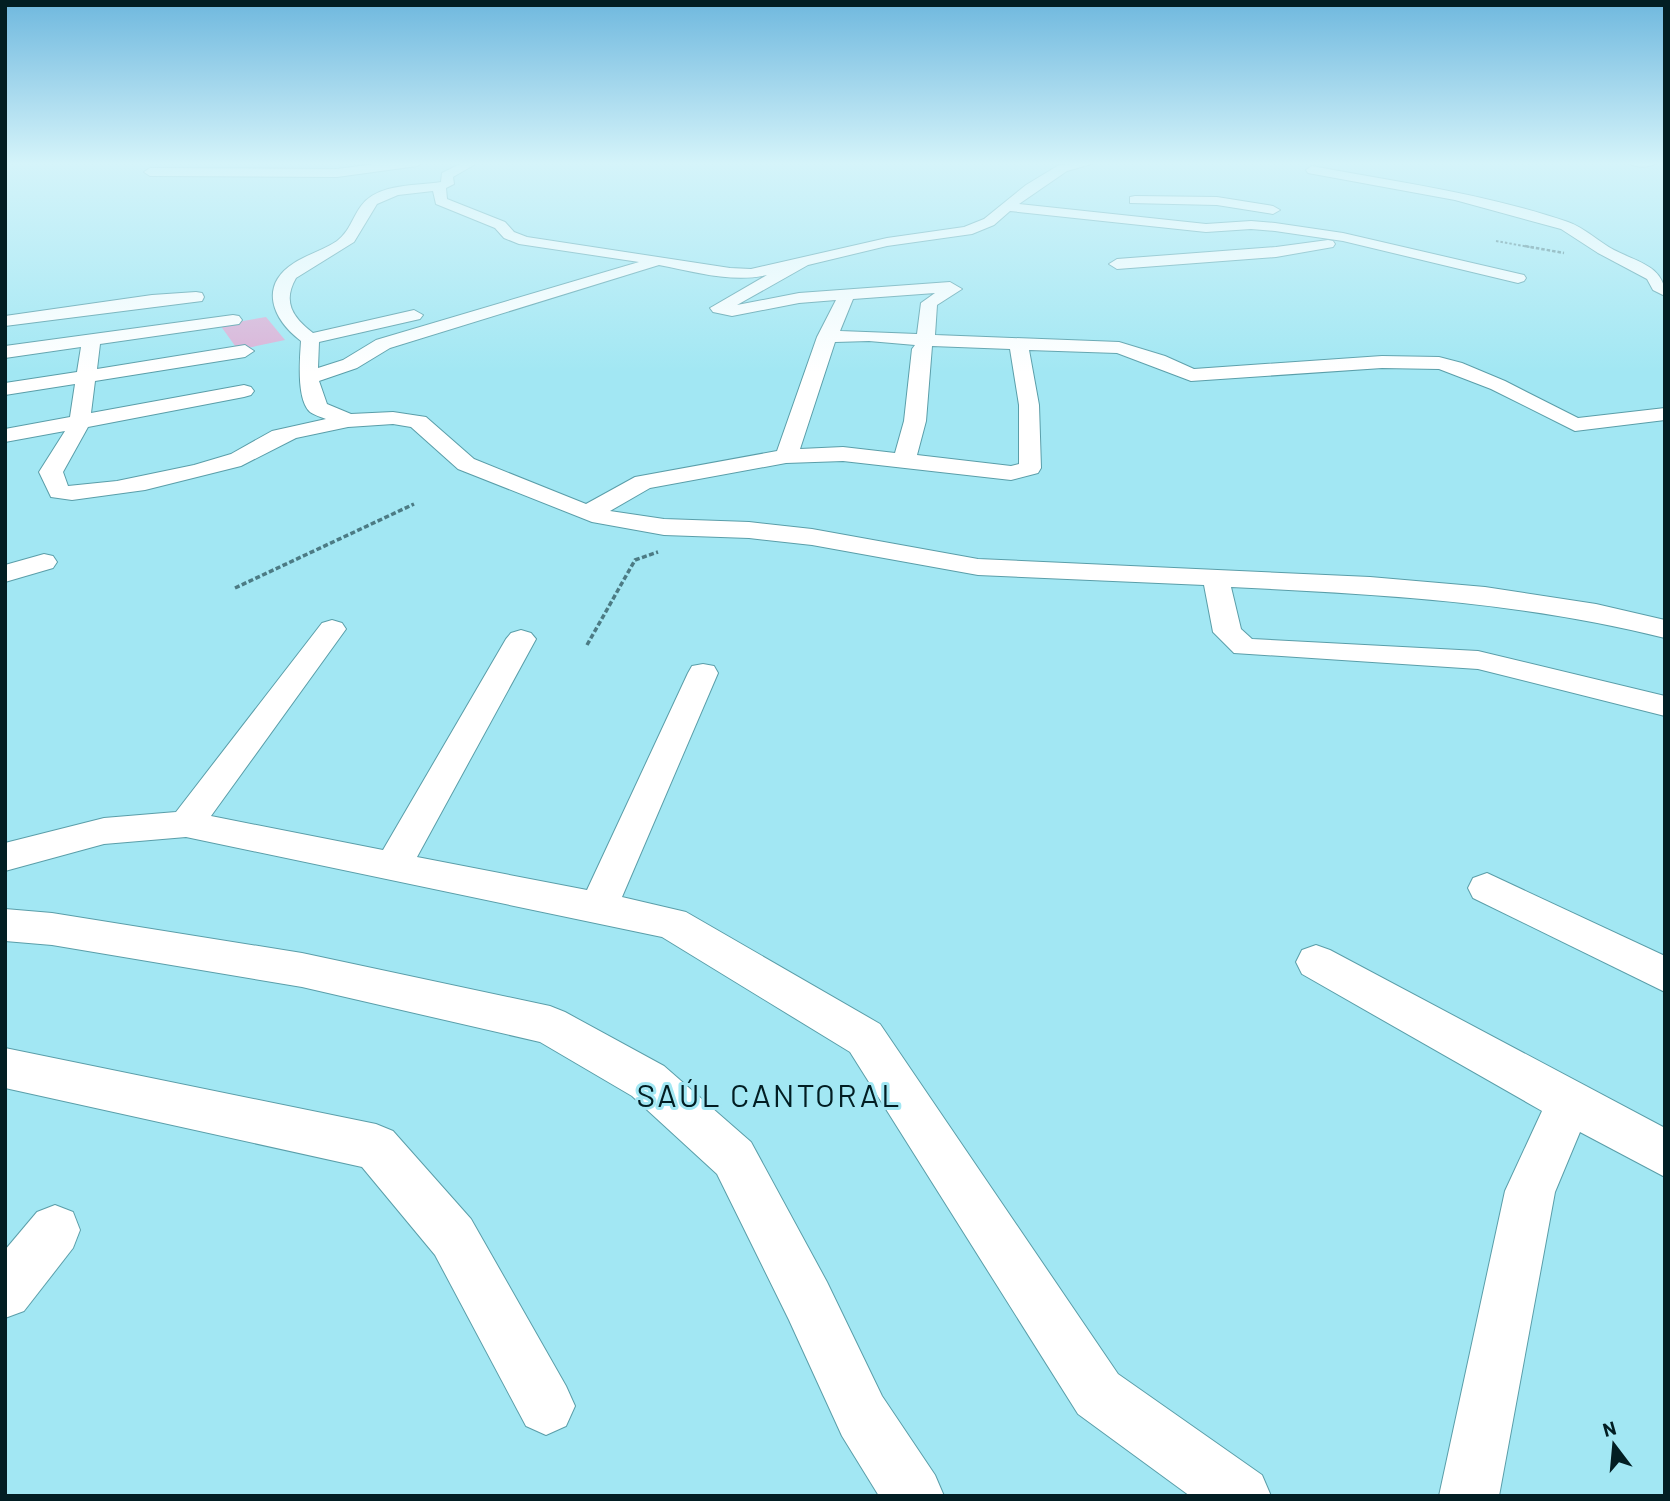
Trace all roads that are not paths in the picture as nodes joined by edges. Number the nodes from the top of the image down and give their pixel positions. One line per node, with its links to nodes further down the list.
1 (354, 232): 24 (street)
2 (506, 232): 8 (street)
3 (958, 232): 9 (street)
4 (1305, 232): 7 (street)
5 (1334, 232): 7 (street)
6 (1577, 232): 14 (street)
7 (1343, 237): 11 (street); 13 (street)
8 (621, 254): 10 (street); 12 (street)
9 (808, 259): 10 (street); 16 (street)
10 (657, 262): 30 (street)
11 (1117, 264)
12 (581, 266)
13 (1518, 278)
14 (1665, 291)
15 (488, 294): 18 (street)
16 (847, 294): 22 (street); 25 (street)
17 (196, 297): 21 (street)
18 (447, 306)
19 (429, 311): 24 (street)
20 (233, 320): 23 (street)
21 (5, 321)
22 (826, 337): 25 (street); 39 (street)
23 (91, 339): 28 (street); 29 (street)
24 (310, 339): 30 (street)
25 (927, 340): 26 (street); 40 (street)
26 (1019, 345): 34 (street); 40 (street)
27 (245, 351): 29 (street)
28 (5, 352)
29 (85, 374): 31 (street); 35 (street)
30 (308, 378): 36 (street)
31 (5, 389)
32 (244, 391): 35 (street)
33 (1665, 414): 34 (street)
34 (1641, 418): 37 (street)
35 (80, 421): 36 (street); 38 (street)
36 (348, 421): 41 (street)
37 (1665, 426)
38 (5, 436)
39 (786, 456): 40 (street); 41 (street)
40 (904, 460)
41 (588, 513): 44 (street)
42 (44, 562): 43 (street)
43 (5, 574)
44 (1216, 578): 46 (street); 49 (street)
45 (332, 629): 50 (street)
46 (1665, 629)
47 (521, 639): 52 (street)
48 (703, 673): 54 (street)
49 (1665, 706)
50 (186, 824): 51 (street); 52 (street)
51 (5, 857)
52 (393, 866): 54 (street)
53 (1488, 888): 57 (street)
54 (598, 908): 65 (street)
55 (5, 925): 64 (street)
56 (1316, 962): 59 (street)
57 (1665, 975)
58 (5, 1068): 63 (street)
59 (1570, 1102): 60 (street); 66 (street)
60 (1665, 1154)
61 (55, 1230): 62 (street)
62 (5, 1292)
63 (545, 1406)
64 (907, 1493)
65 (1241, 1496)
66 (1469, 1496)

